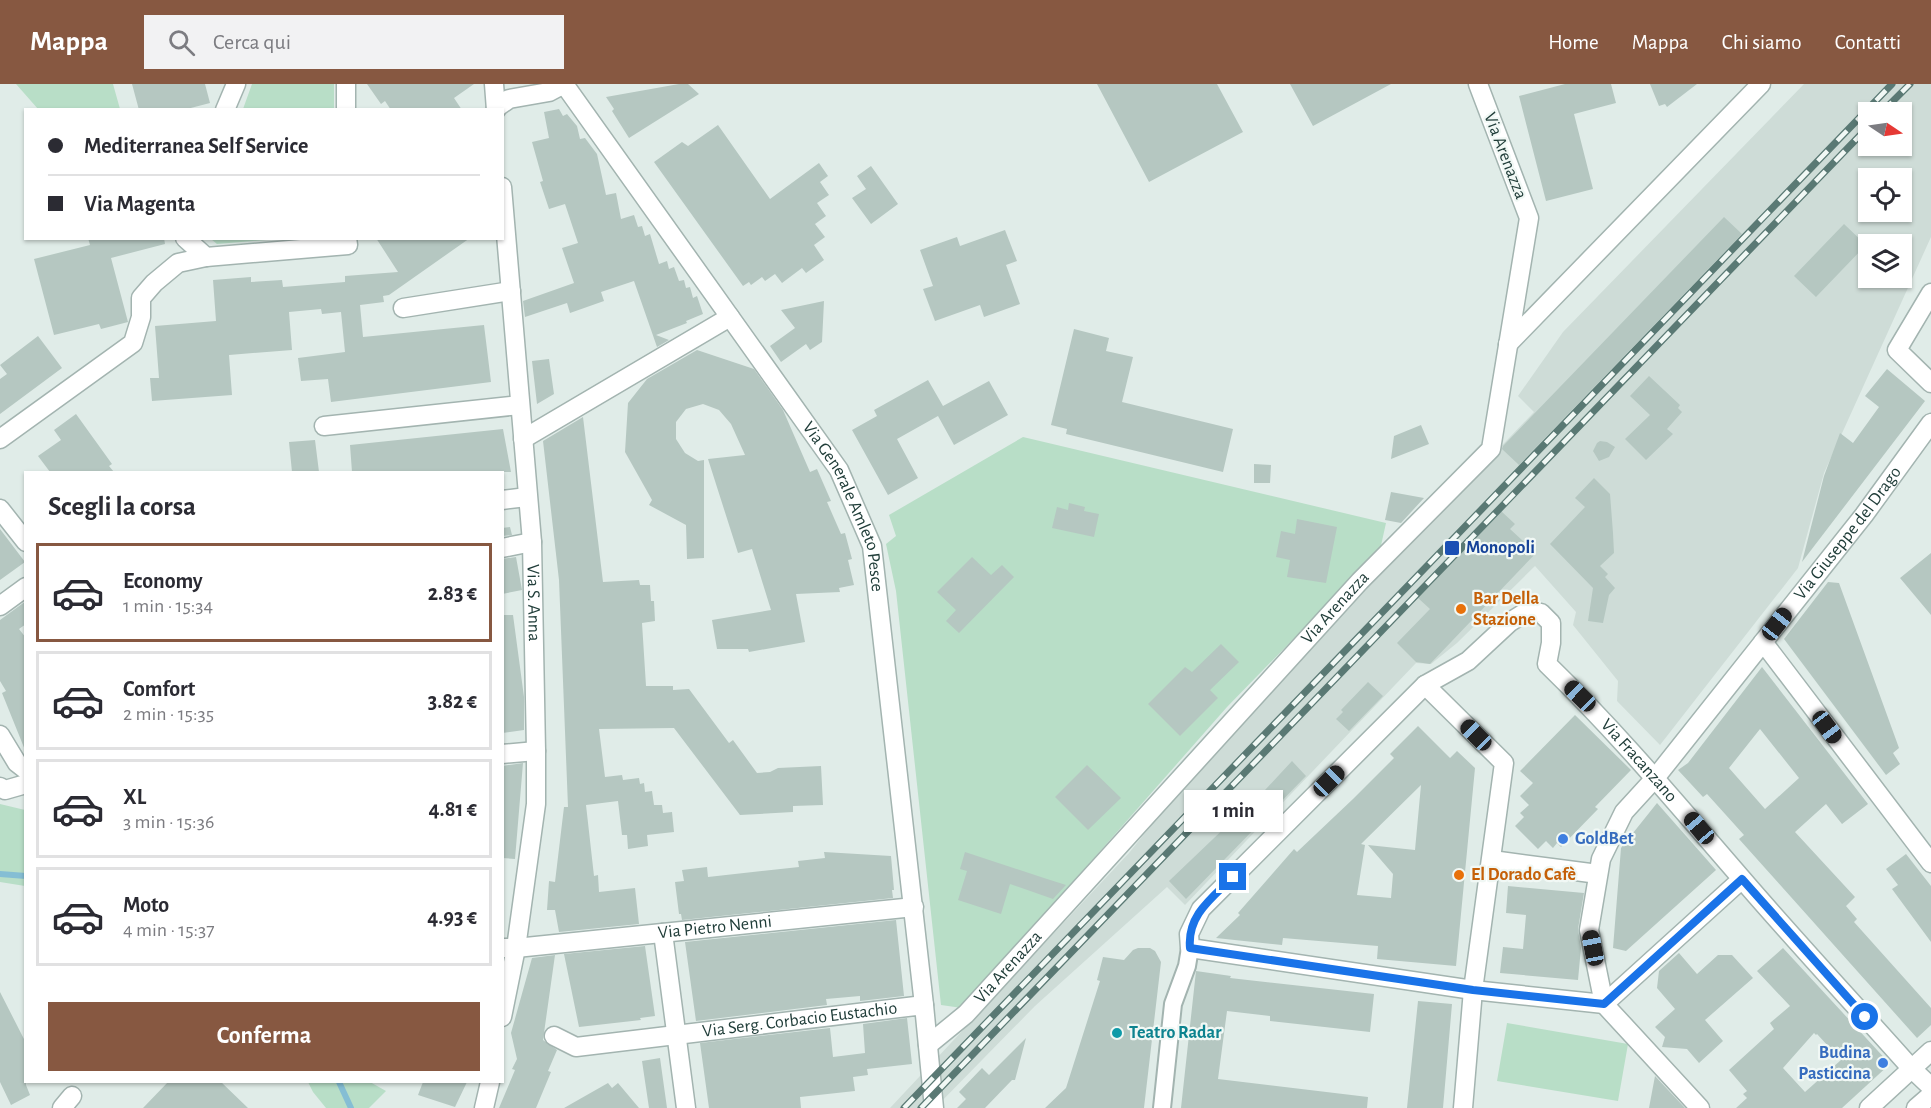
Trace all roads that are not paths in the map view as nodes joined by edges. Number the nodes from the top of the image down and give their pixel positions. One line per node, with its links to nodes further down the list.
1 (236, 84): 7 (street)
2 (346, 84): 8 (street)
3 (564, 84): 10 (street); 18 (street, Via Generale Amleto Pesce)
4 (1478, 84): 19 (street, Via Arenazza)
5 (1761, 84): 19 (street)
6 (493, 85): 9 (street)
7 (226, 108)
8 (346, 108)
9 (496, 108)
10 (497, 108)
11 (504, 210): 15 (street, Via S. Anna)
12 (187, 240): 14 (street)
13 (347, 240): 14 (street)
14 (207, 257): 24 (street)
15 (511, 291): 17 (street); 21 (street, Via S. Anna)
16 (1931, 293): 20 (street)
17 (404, 308)
18 (730, 317): 25 (street); 47 (street, Via Generale Amleto Pesce)
19 (1508, 344): 57 (street, Via Arenazza)
20 (1931, 384)
21 (520, 405): 23 (street); 25 (street, Via S. Anna)
22 (1931, 423): 34 (street, Via Giuseppe del Drago)
23 (324, 426)
24 (0, 439)
25 (523, 439): 26 (street, Via S. Anna)
26 (527, 497): 27 (street); 30 (street, Via S. Anna)
27 (504, 500)
28 (0, 509): 29 (street)
29 (24, 539)
30 (532, 542): 31 (street); 37 (street, Via S. Anna)
31 (504, 548)
32 (24, 588): 33 (street)
33 (0, 606)
34 (1763, 642): 40 (street, Via Giuseppe del Drago); 44 (street)
35 (1425, 684): 40 (street, Via Fracanzano); 43 (street); 50 (street)
36 (0, 735): 39 (street)
37 (536, 751): 38 (street); 49 (street, Via S. Anna)
38 (504, 754)
39 (24, 768)
40 (1656, 777): 45 (street, Via Giuseppe del Drago); 46 (street, Via Fracanzano)
41 (24, 785): 42 (street)
42 (0, 786)
43 (1492, 860): 45 (street); 51 (street)
44 (1931, 863)
45 (1598, 874): 53 (street, Via Giuseppe del Drago)
46 (1742, 879): 53 (street); 59 (street, Via Fracanzano)
47 (914, 907): 48 (street, Via Pietro Nenni); 54 (street, Via Generale Amleto Pesce)
48 (663, 933): 49 (street, Via Pietro Nenni); 56 (street, Via Serg. Corbacio Eustachio)
49 (509, 948): 52 (street, Via S. Anna)
50 (1190, 948): 51 (street); 66 (street)
51 (1473, 990): 53 (street); 67 (street)
52 (504, 997)
53 (1604, 1004): 68 (street)
54 (924, 1005): 56 (street, Via Serg. Corbacio Eustachio); 57 (street, Via Generale Amleto Pesce)
55 (554, 1036): 56 (street, Via Serg. Corbacio Eustachio)
56 (677, 1036): 64 (street, Via Serg. Corbacio Eustachio)
57 (928, 1046): 65 (street, Via Generale Amleto Pesce)
58 (1931, 1051): 59 (street)
59 (1911, 1068): 61 (street, Via Fracanzano); 69 (street)
60 (490, 1083): 63 (street)
61 (1931, 1087)
62 (1931, 1095): 70 (street)
63 (484, 1108)
64 (686, 1108)
65 (934, 1108)
66 (1162, 1108)
67 (1463, 1108)
68 (1700, 1108)
69 (1869, 1108)
70 (1916, 1108)

